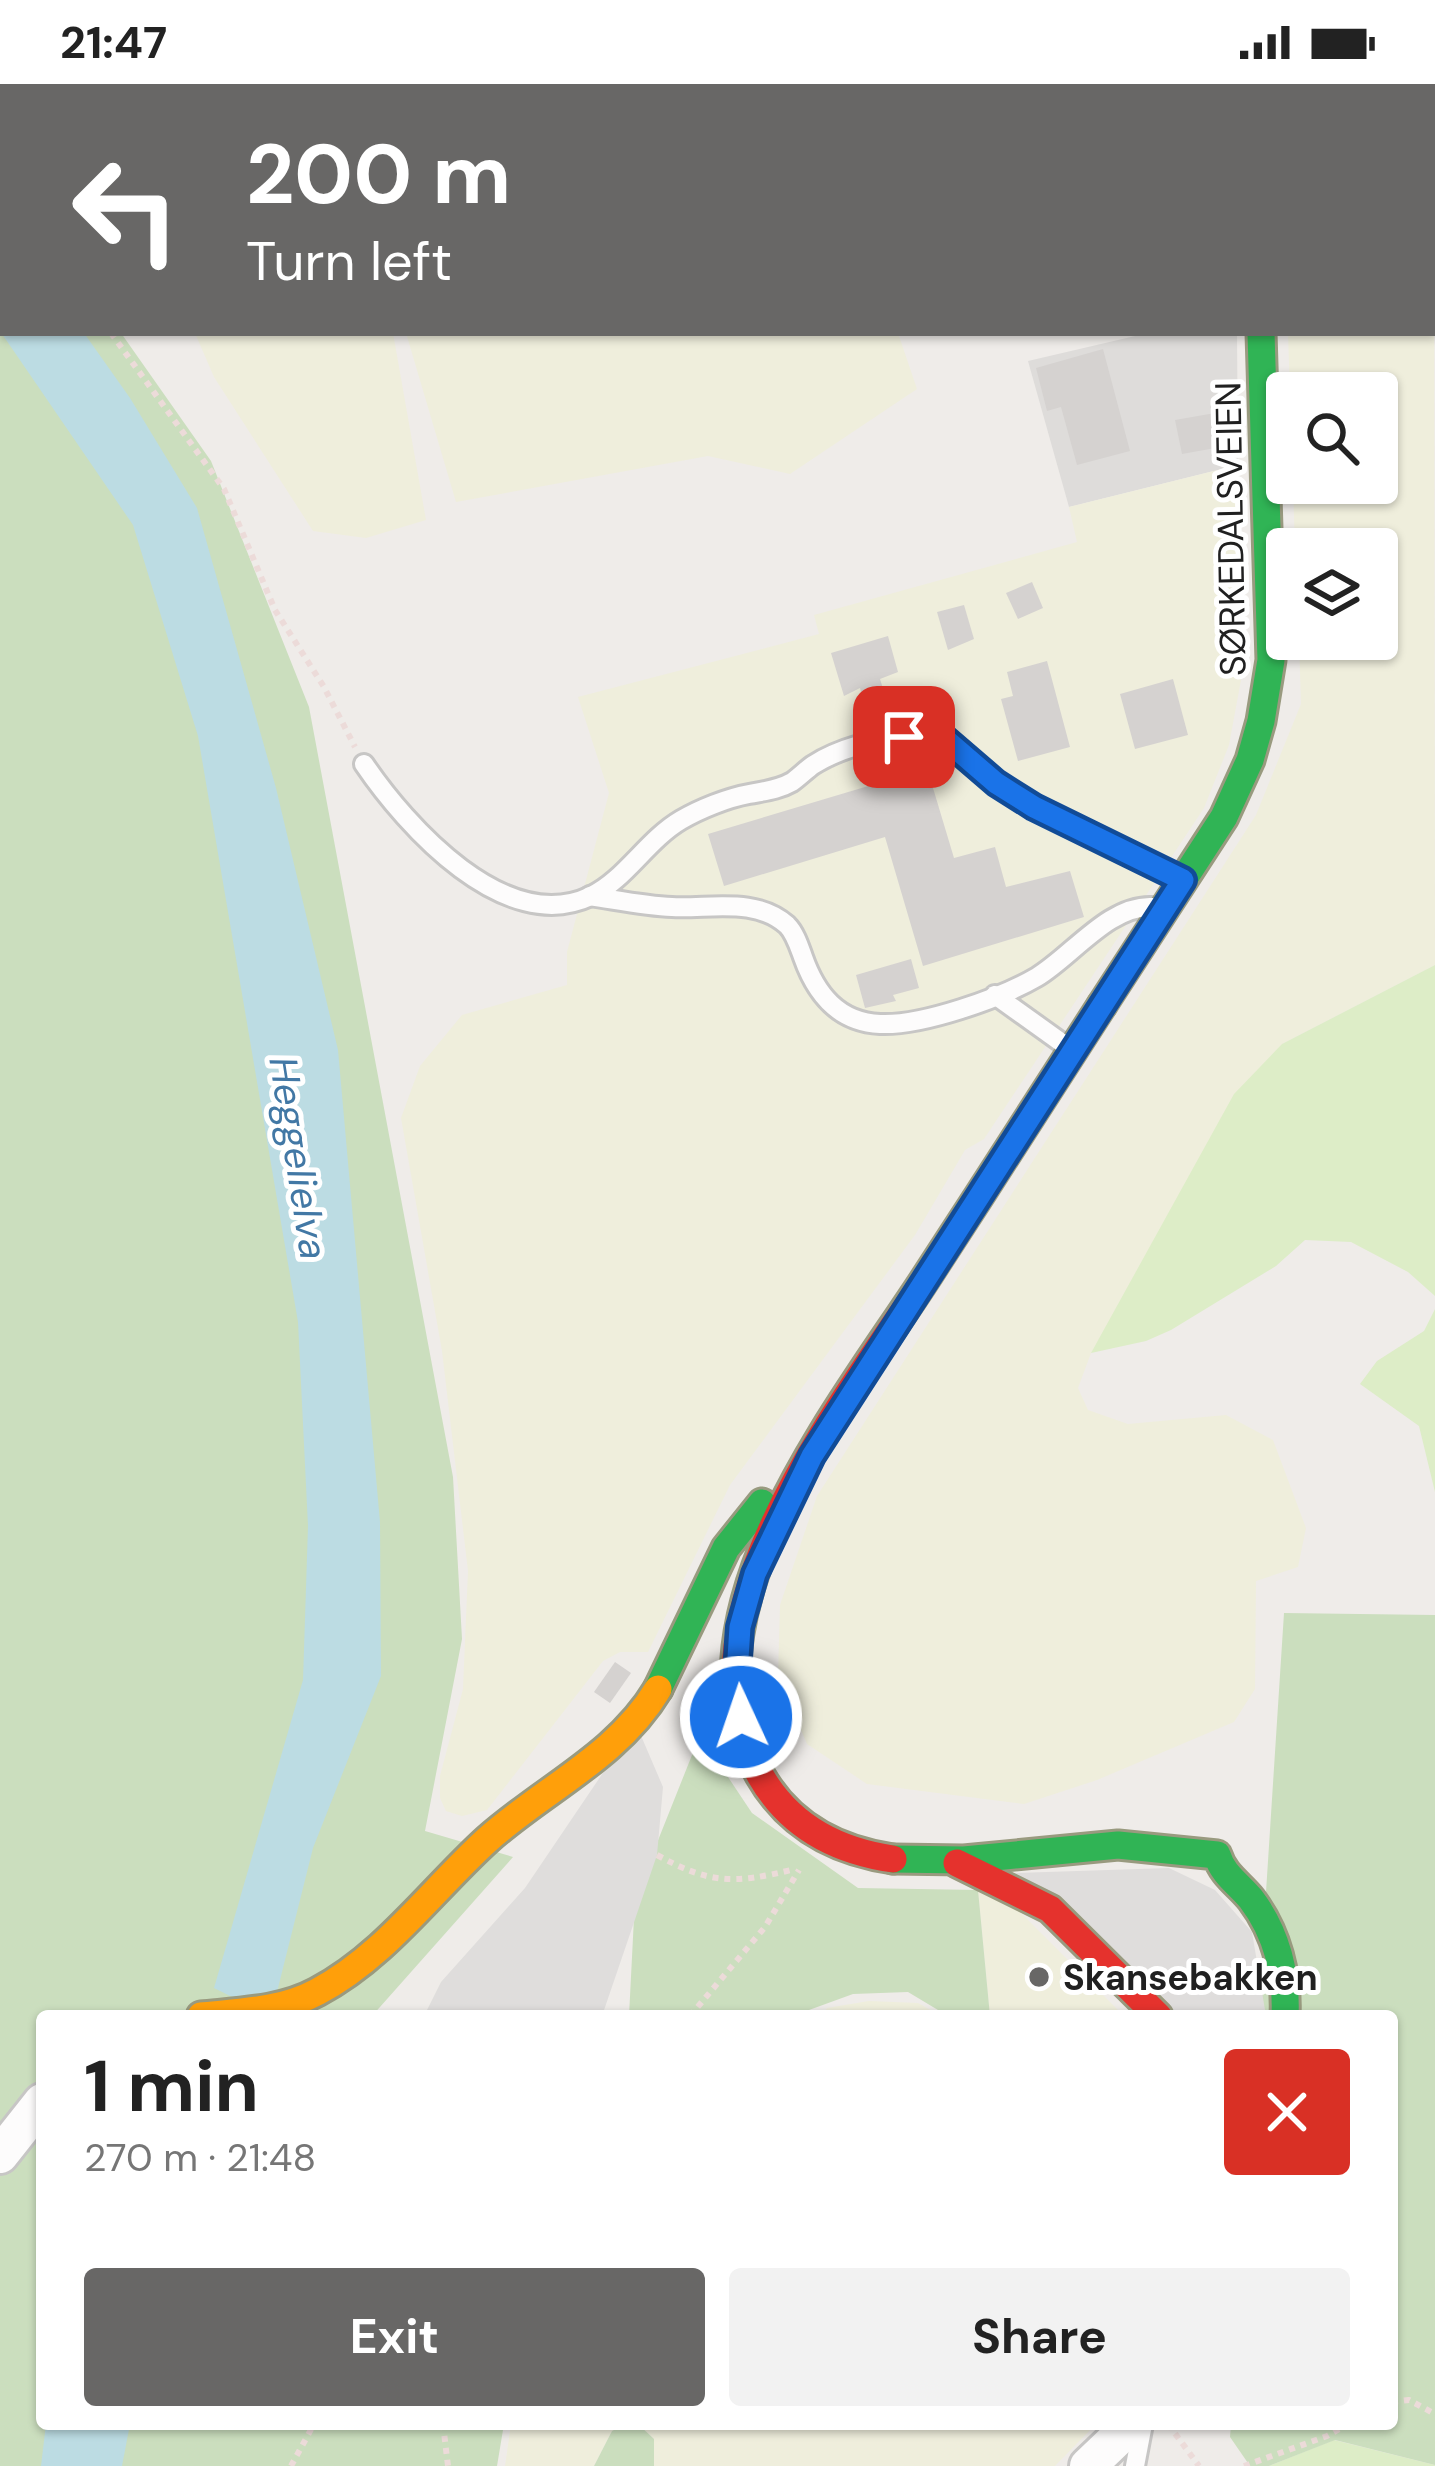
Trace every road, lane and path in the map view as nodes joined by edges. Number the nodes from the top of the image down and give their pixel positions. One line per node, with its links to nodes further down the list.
1 (113, 336): 3 (path)
2 (1262, 336): 4 (street, SØRKEDALSVEIEN)
3 (364, 764): 5 (lane)
4 (1183, 880): 5 (lane); 6 (street, SØRKEDALSVEIEN)
5 (590, 896): 7 (lane)
6 (1162, 912): 7 (lane); 8 (street, SØRKEDALSVEIEN)
7 (994, 995): 8 (lane)
8 (1072, 1051): 9 (street, SØRKEDALSVEIEN)
9 (812, 1456): 11 (street, SØRKEDALSVEIEN); 12 (street)
10 (657, 1855): 13 (path)
11 (955, 1862): 14 (street); 15 (street, SØRKEDALSVEIEN)
12 (257, 2010)
13 (695, 2010)
14 (1153, 2010)
15 (1285, 2010)
16 (36, 2110): 17 (street)
17 (0, 2155)
18 (1398, 2401): 19 (path)
19 (1435, 2414)
20 (311, 2430): 26 (path)
21 (444, 2430): 27 (path)
22 (1126, 2430): 28 (street)
23 (1142, 2430): 29 (lane)
24 (1172, 2430): 30 (path)
25 (1338, 2430): 31 (path)
26 (291, 2466)
27 (448, 2466)
28 (1088, 2466)
29 (1135, 2466)
30 (1199, 2466)
31 (1244, 2466)

